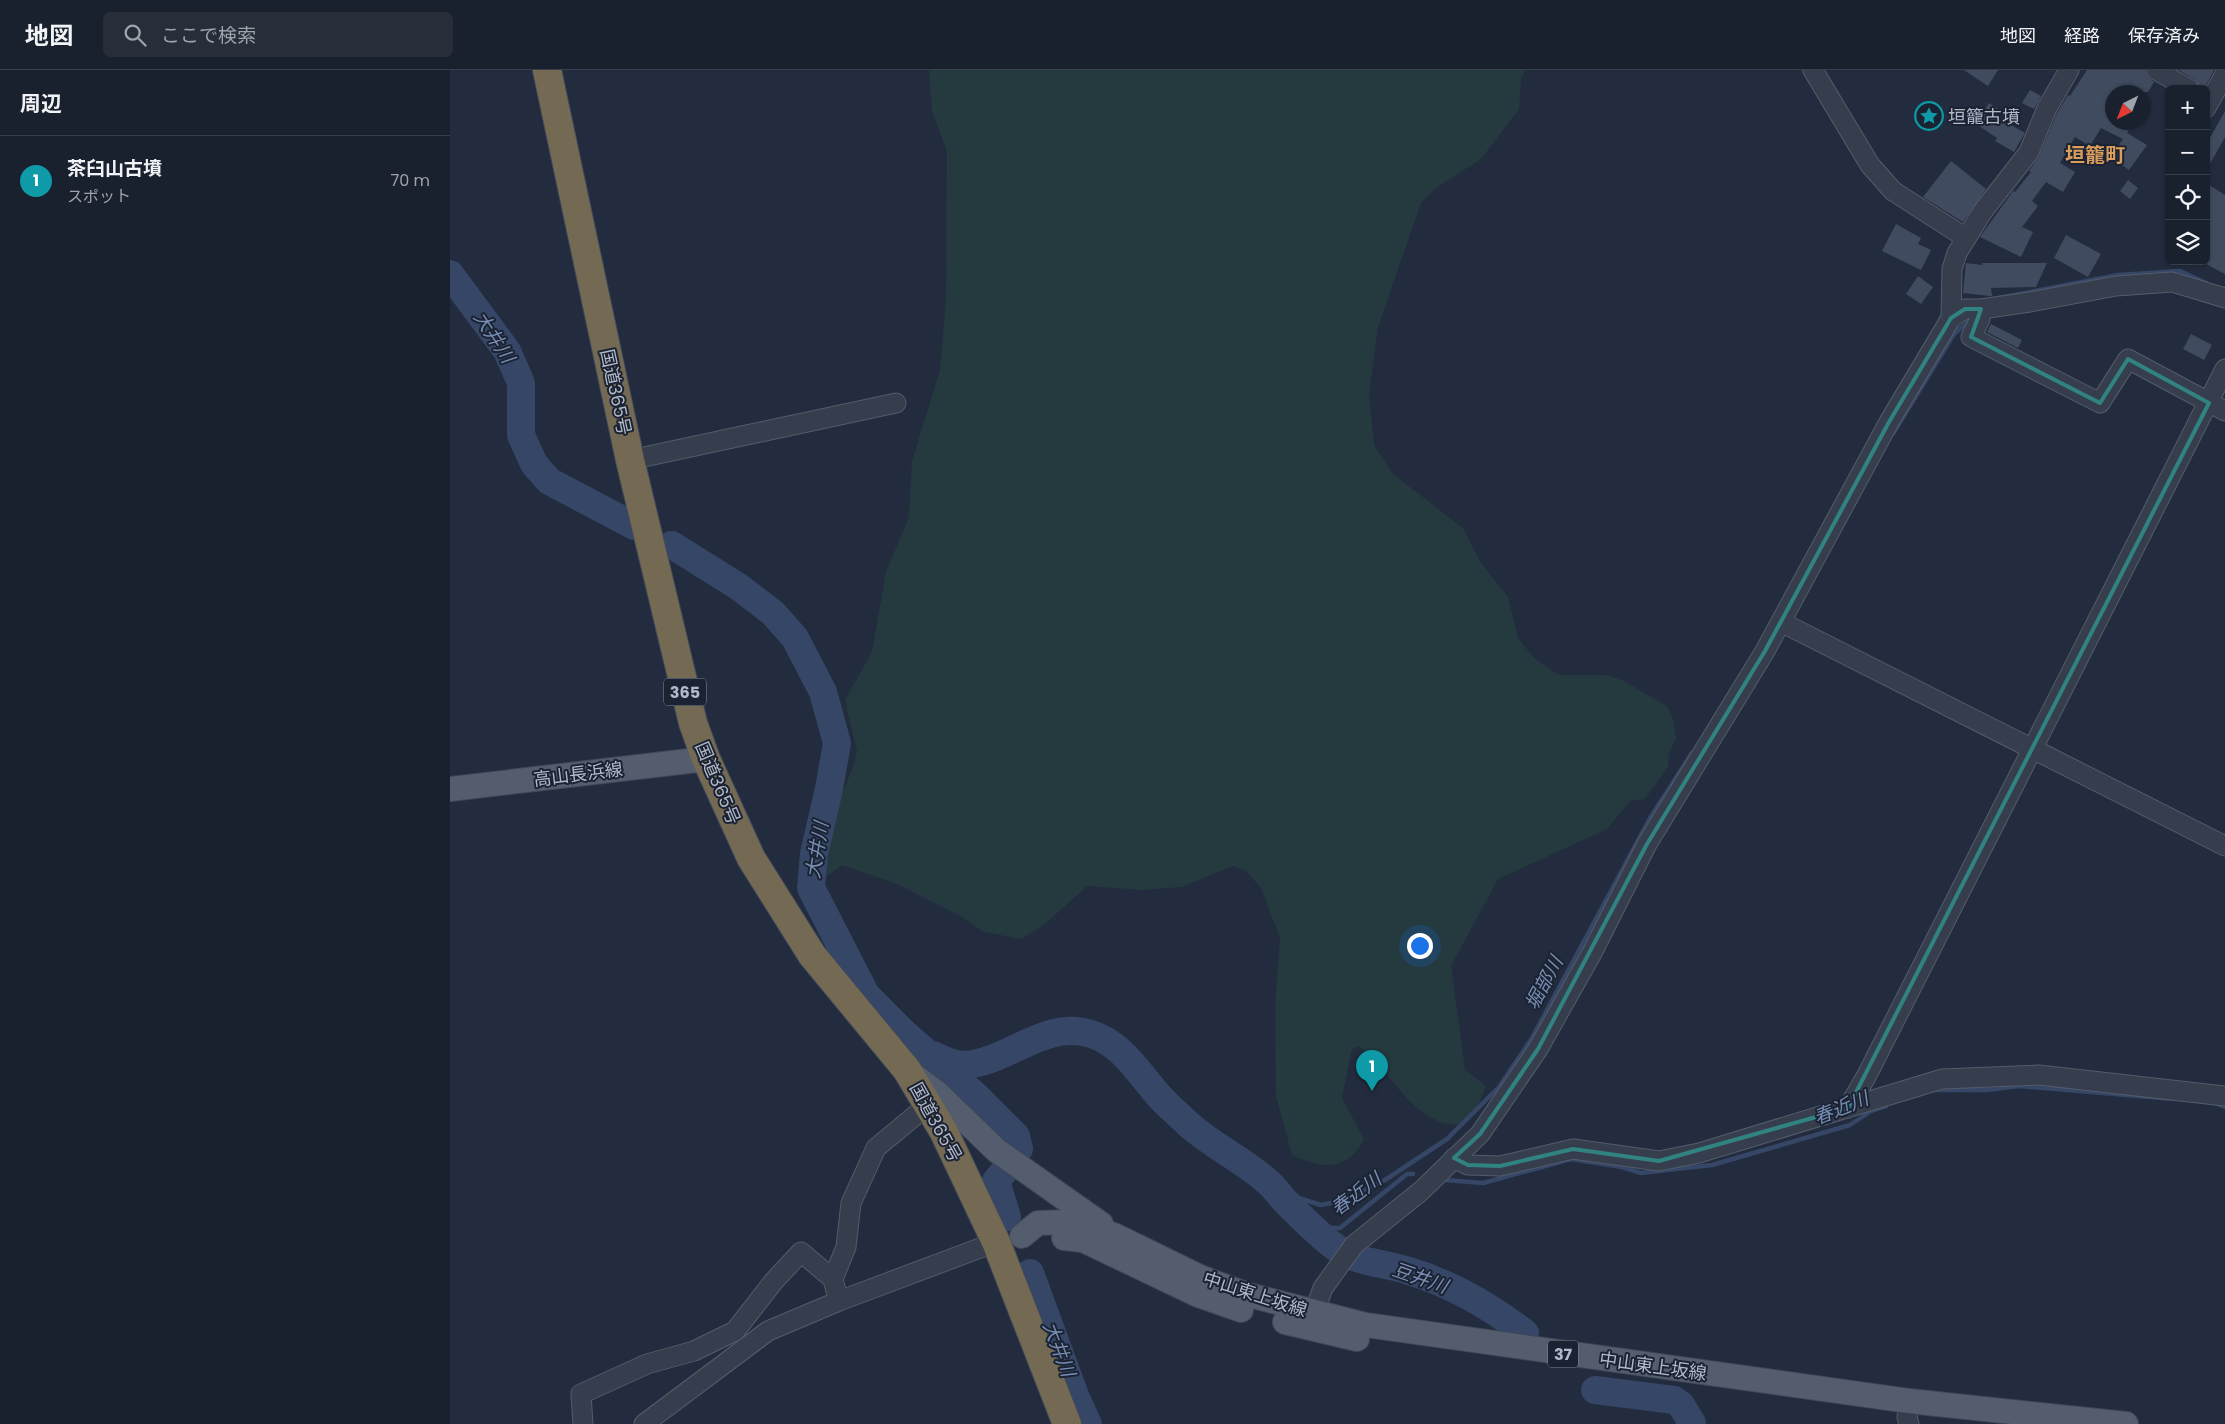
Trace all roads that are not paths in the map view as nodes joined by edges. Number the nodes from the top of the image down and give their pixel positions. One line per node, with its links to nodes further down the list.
1 (547, 70): 15 (highway, 国道365号 / 365)
2 (1813, 70): 8 (street)
3 (2069, 70): 8 (street)
4 (2156, 70): 6 (street)
5 (2225, 74): 7 (street)
6 (2183, 85)
7 (2210, 97)
8 (1966, 238): 11 (street)
9 (2225, 298): 10 (street)
10 (1981, 309): 11 (street); 14 (street)
11 (1951, 318): 16 (street)
12 (2225, 369): 14 (street)
13 (896, 403): 15 (street)
14 (2217, 407): 17 (street)
15 (630, 460): 18 (highway, 国道365号 / 365)
16 (1782, 622): 17 (street); 25 (street)
17 (2032, 749): 20 (street); 24 (street)
18 (706, 759): 19 (main road, 高山長浜線); 21 (highway, 国道365号 / 365)
19 (450, 789)
20 (2225, 846)
21 (907, 1070): 23 (highway, 国道365号 / 365); 27 (main road)
22 (2225, 1096): 24 (street)
23 (929, 1107): 28 (highway, 国道365号 / 365); 29 (street)
24 (1848, 1108): 25 (street)
25 (1454, 1158): 31 (street)
26 (1022, 1236): 27 (main road, 中山東上坂線 / 37); 28 (main road, 中山東上坂線 / 37); 31 (main road, 中山東上坂線 / 37)
27 (1116, 1236): 31 (main road, 中山東上坂線 / 37)
28 (996, 1242): 30 (street); 35 (highway, 国道365号 / 365)
29 (833, 1279): 30 (street); 33 (street)
30 (839, 1301): 34 (street)
31 (1317, 1323): 32 (main road, 中山東上坂線 / 37)
32 (1908, 1414): 36 (main road, 中山東上坂線 / 37); 37 (main road, 中山東上坂線 / 37)
33 (582, 1424)
34 (644, 1424)
35 (1067, 1424)
36 (1970, 1424)
37 (2126, 1424)

